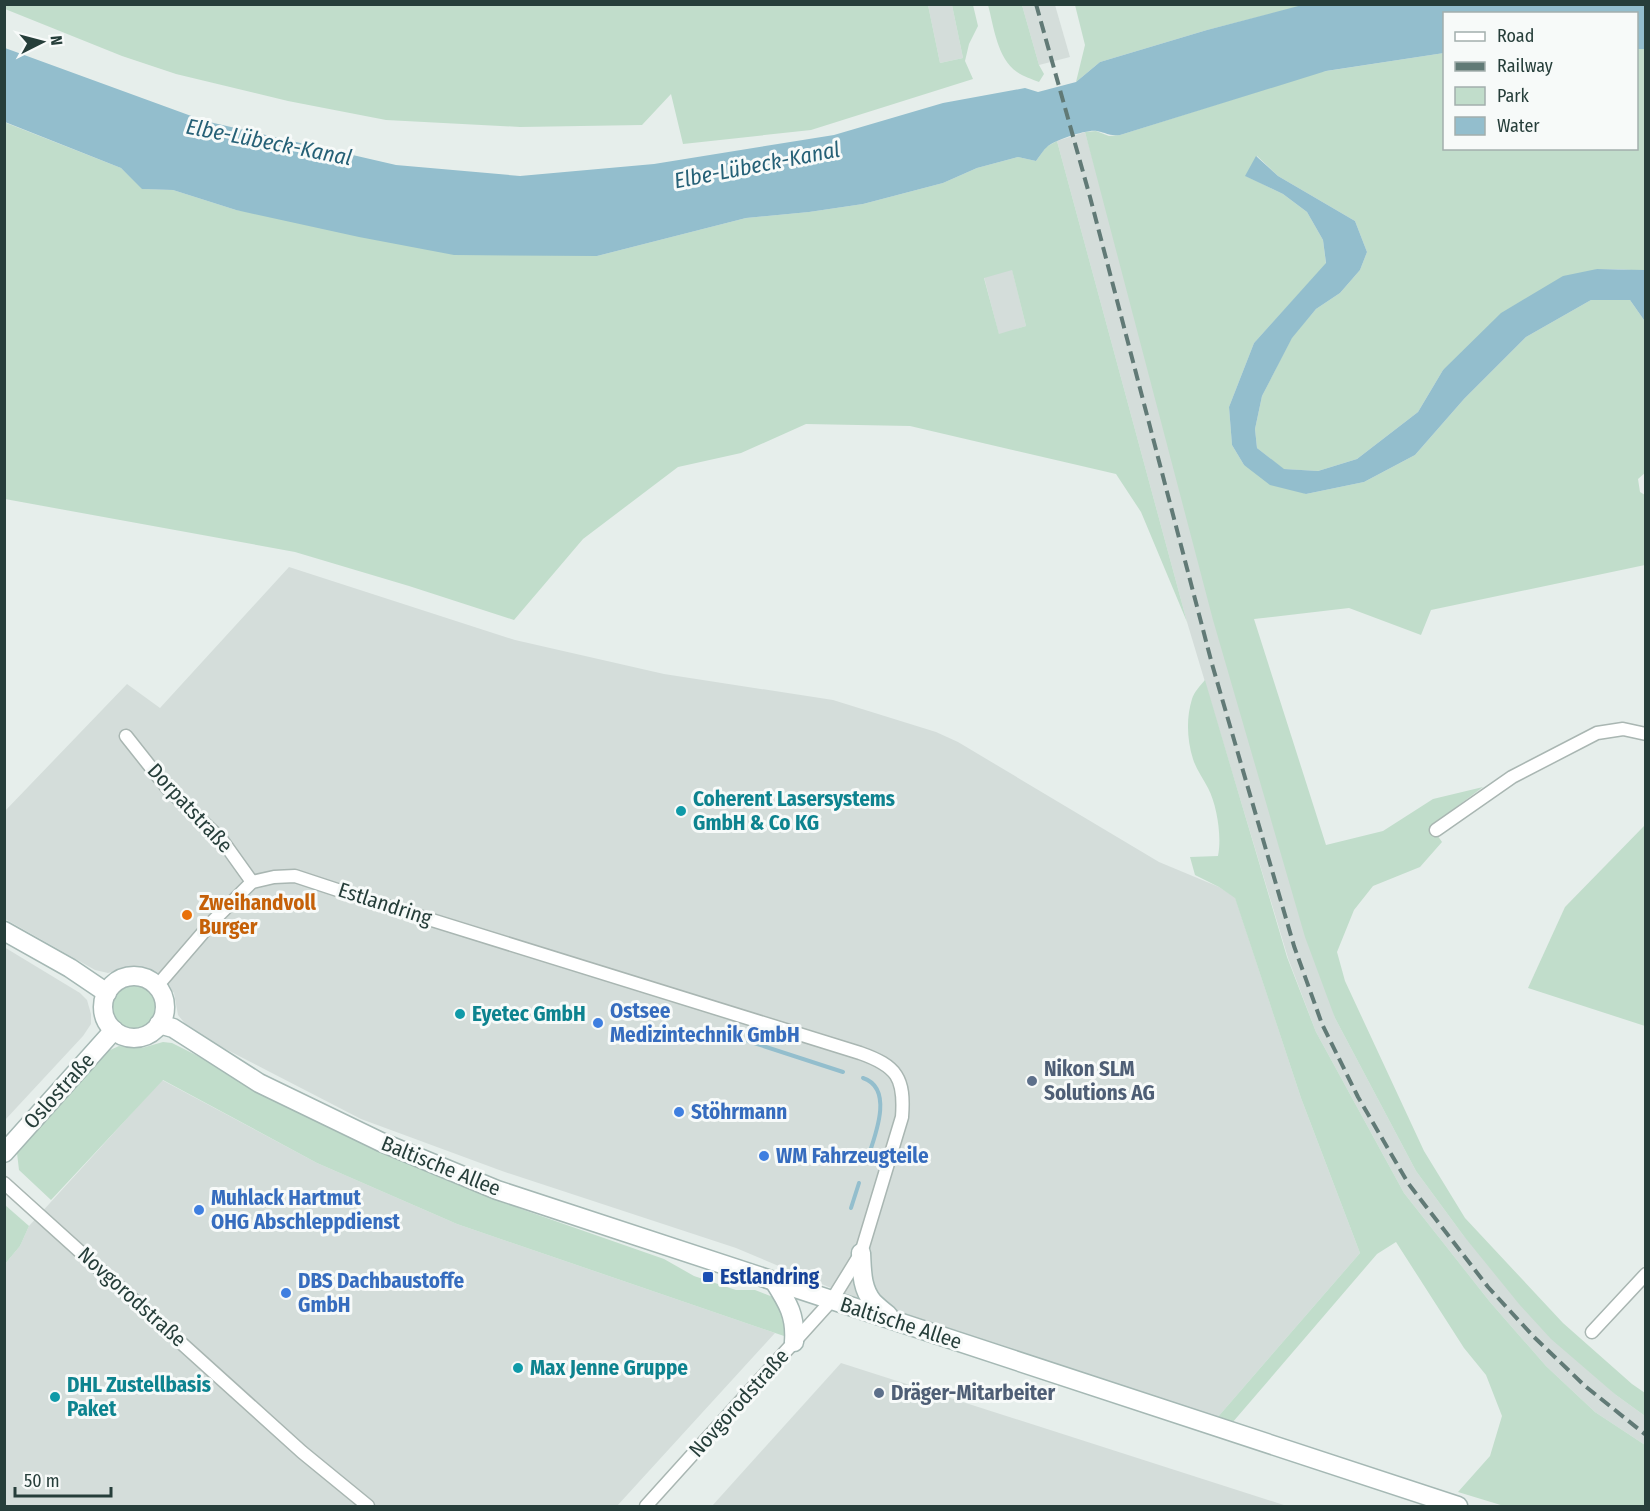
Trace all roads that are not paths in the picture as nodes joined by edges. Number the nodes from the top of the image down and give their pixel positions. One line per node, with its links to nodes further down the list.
1 (1646, 734): 3 (street)
2 (126, 736): 4 (street, Dorpatstraße)
3 (1436, 830)
4 (252, 882): 6 (street); 12 (street, Estlandring)
5 (4, 931): 7 (main road)
6 (157, 986): 7 (main road); 8 (main road)
7 (107, 993): 9 (main road)
8 (159, 1024): 9 (main road); 14 (main road, Baltische Allee)
9 (114, 1030): 10 (main road, Oslostraße)
10 (4, 1153)
11 (4, 1183): 19 (street, Novgorodstraße)
12 (861, 1253): 15 (street, Estlandring); 16 (main road)
13 (1646, 1274): 17 (street)
14 (774, 1281): 15 (main road, Baltische Allee); 18 (main road)
15 (831, 1300): 16 (main road, Baltische Allee); 18 (street, Novgorodstraße)
16 (900, 1322): 21 (main road, Baltische Allee)
17 (1592, 1332)
18 (794, 1342): 20 (street, Novgorodstraße)
19 (368, 1506)
20 (645, 1506)
21 (1458, 1506)

